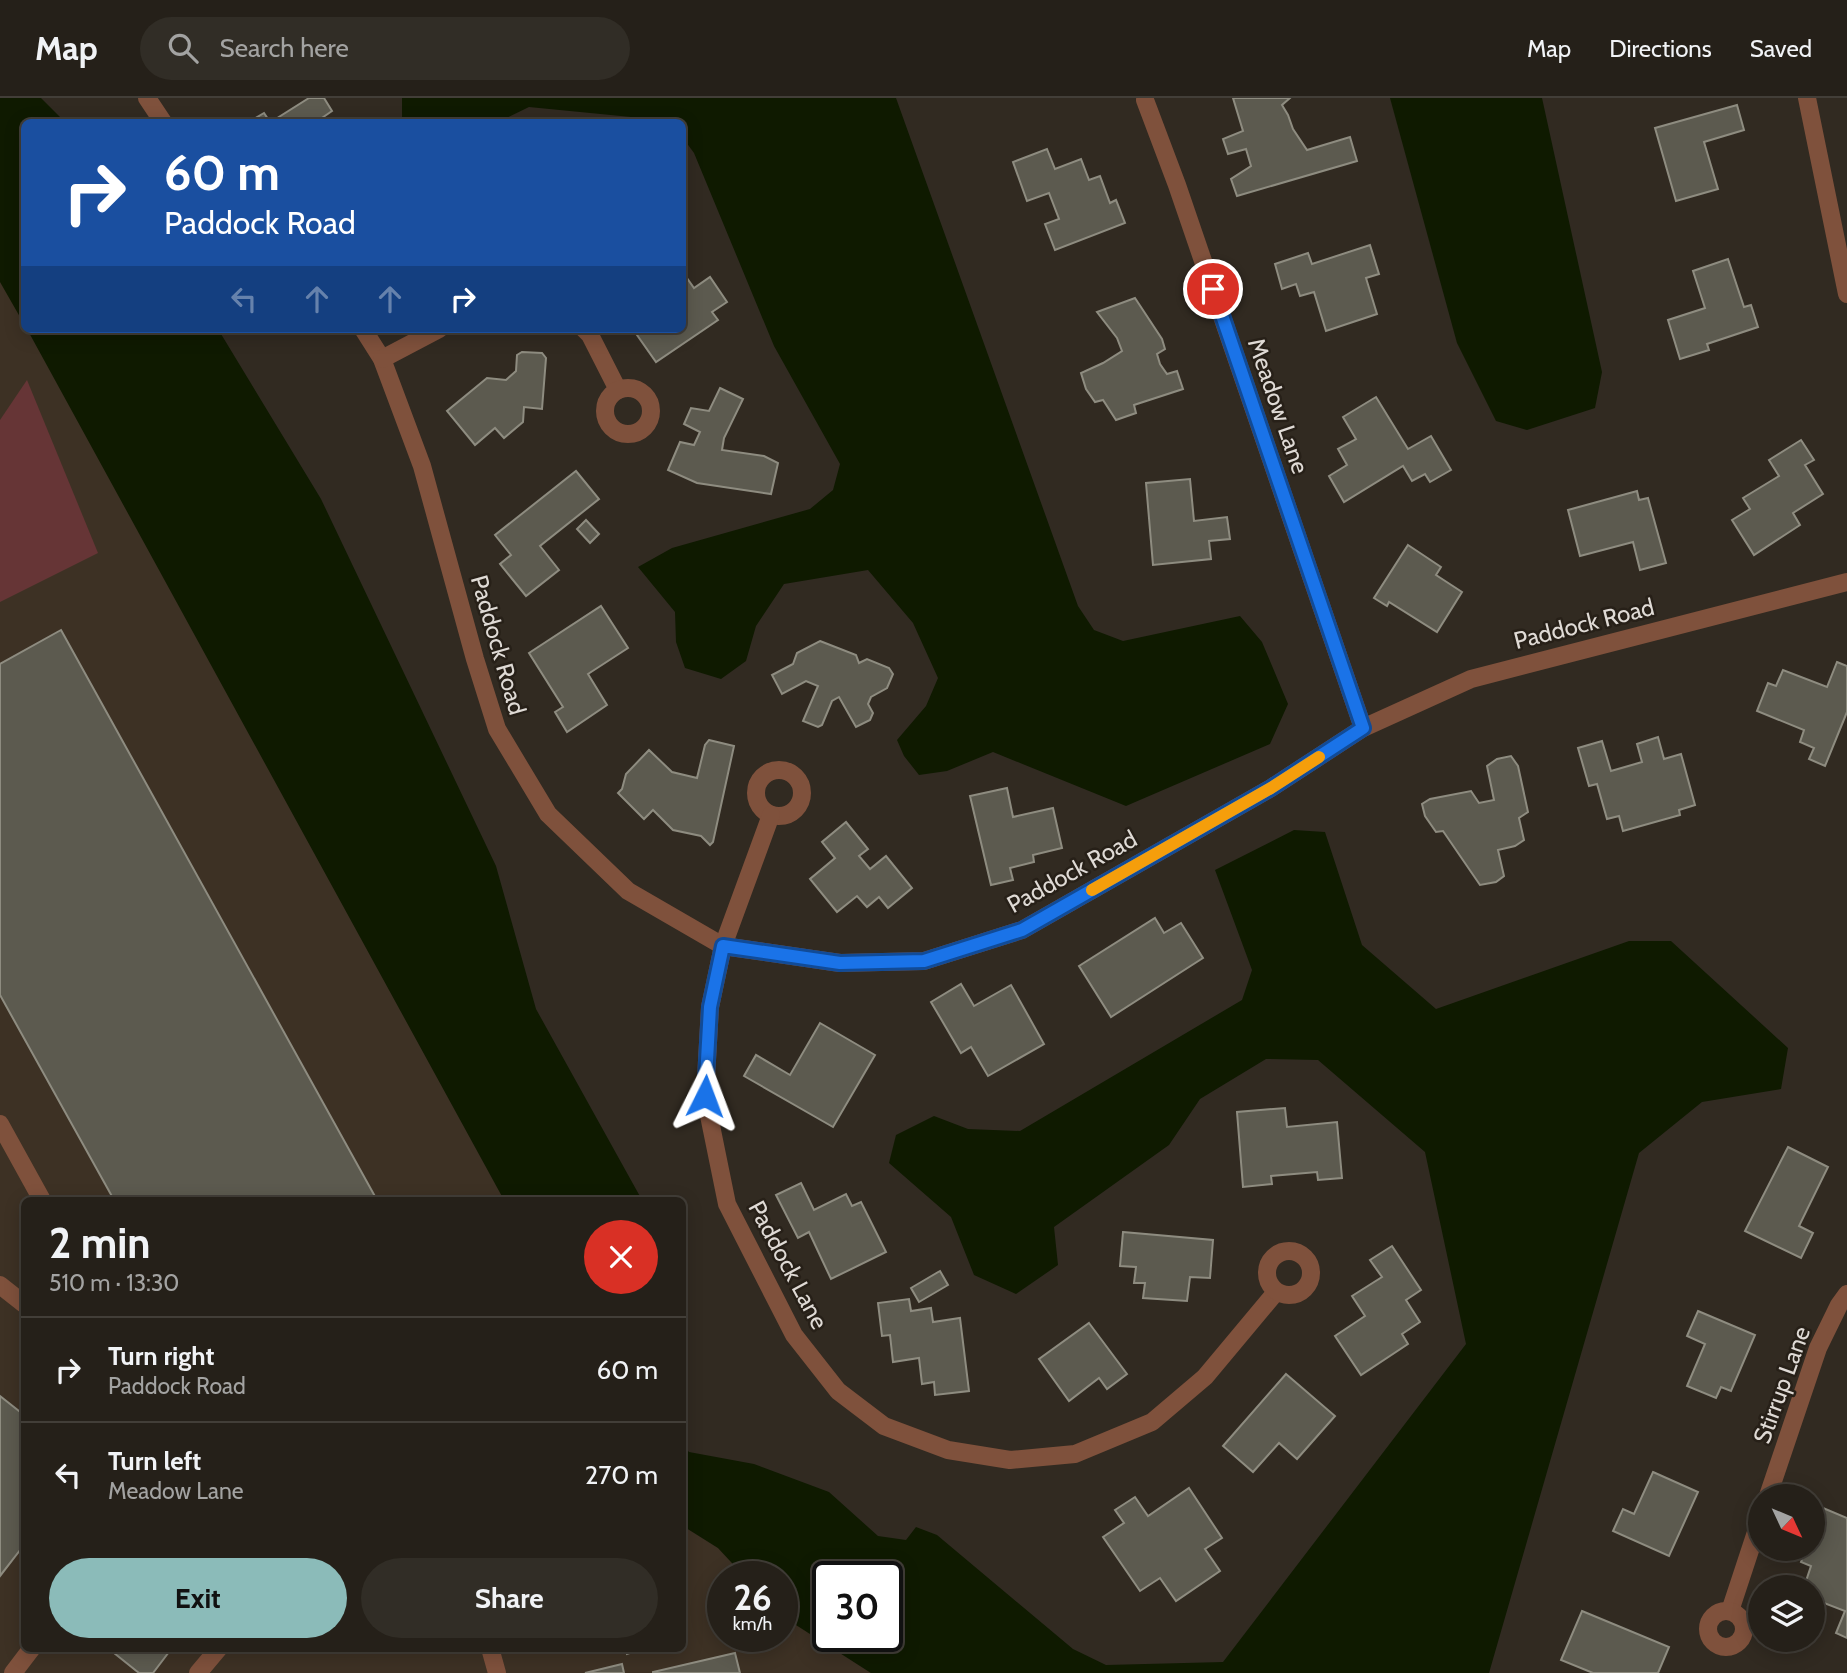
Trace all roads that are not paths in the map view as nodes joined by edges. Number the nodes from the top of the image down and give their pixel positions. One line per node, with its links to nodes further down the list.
1 (1807, 98): 5 (street)
2 (150, 99): 4 (street)
3 (1141, 99): 12 (street, Meadow Lane)
4 (161, 119)
5 (1847, 294)
6 (366, 333): 9 (street, Paddock Road)
7 (431, 333): 9 (street)
8 (588, 333): 10 (street)
9 (382, 359): 14 (street, Paddock Road)
10 (618, 390)
11 (1847, 582): 12 (street, Paddock Road)
12 (1363, 728): 14 (street, Paddock Road)
13 (771, 815): 14 (street, Paddock Lane)
14 (723, 946): 18 (street, Paddock Lane)
15 (0, 1124): 16 (street)
16 (40, 1197)
17 (0, 1285): 20 (street)
18 (1276, 1292)
19 (1847, 1294): 21 (street, Stirrup Lane)
20 (21, 1302)
21 (1772, 1484)
22 (1748, 1556): 23 (street)
23 (1730, 1611)
24 (29, 1652): 27 (street)
25 (216, 1652): 28 (street)
26 (491, 1652): 29 (street)
27 (13, 1673)
28 (199, 1673)
29 (497, 1673)

